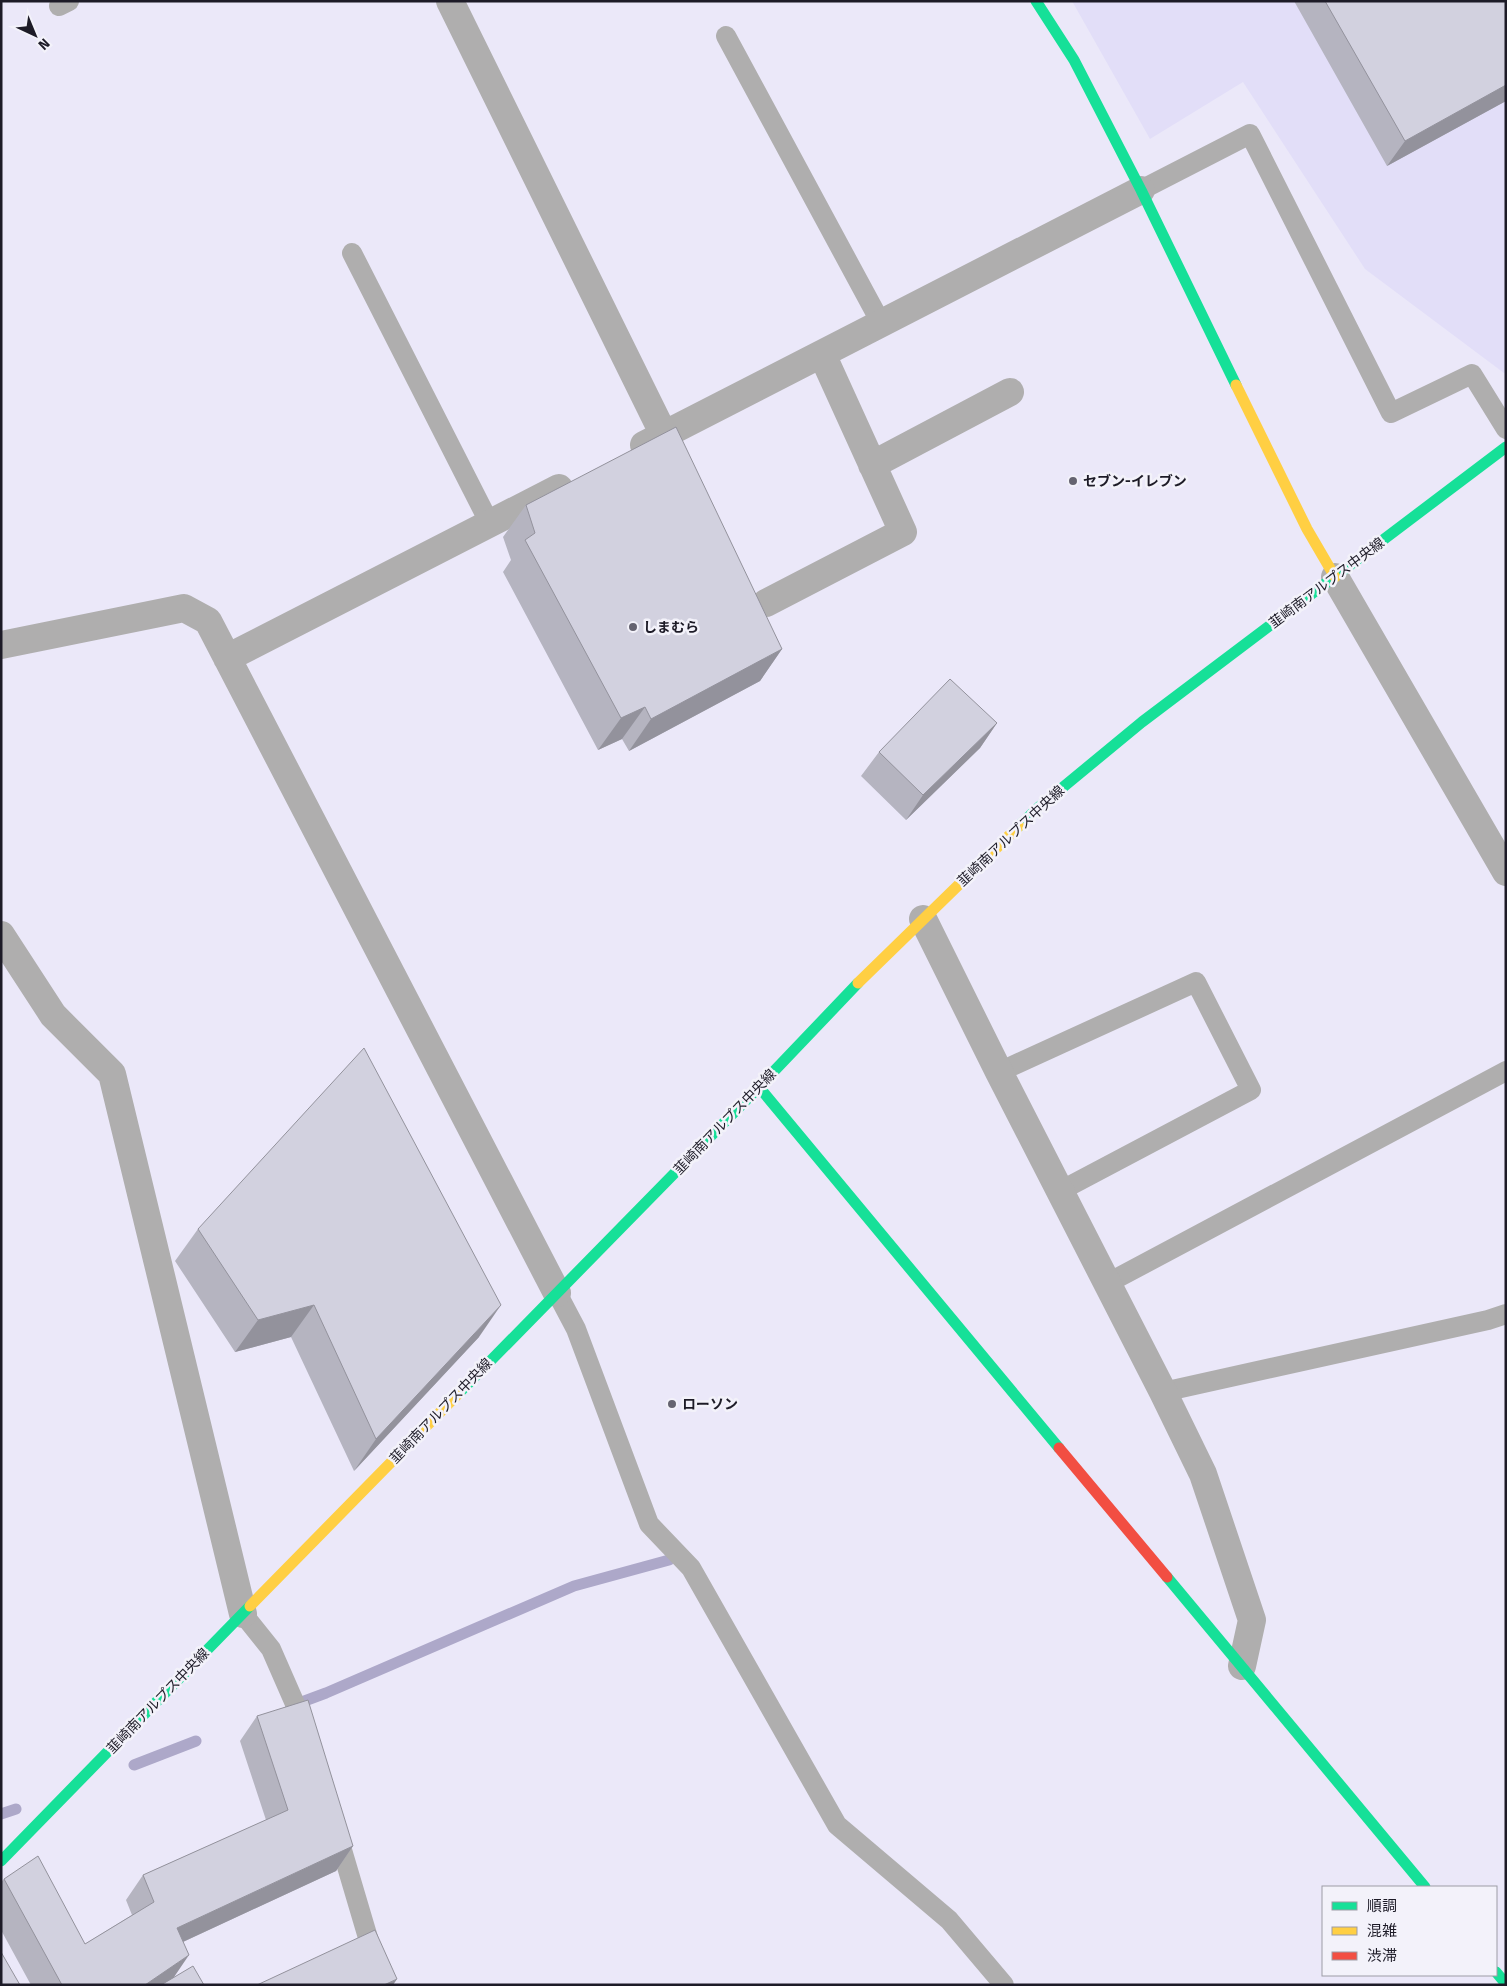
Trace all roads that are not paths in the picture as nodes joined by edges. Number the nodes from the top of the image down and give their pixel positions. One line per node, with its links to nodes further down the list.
1 (450, 1): 10 (street)
2 (1036, 1): 4 (main road)
3 (726, 36): 6 (lane)
4 (1141, 190): 6 (street); 9 (lane); 16 (main road)
5 (352, 253): 15 (lane)
6 (882, 323): 7 (street)
7 (822, 354): 10 (street); 13 (street)
8 (1010, 392): 13 (street)
9 (1506, 429)
10 (664, 435): 12 (street)
11 (1506, 447): 16 (main road, 韮崎南アルプス中央線)
12 (620, 457)
13 (872, 465): 17 (street)
14 (577, 479): 15 (street)
15 (490, 524): 19 (street)
16 (1335, 577): 20 (street); 22 (main road, 韮崎南アルプス中央線)
17 (766, 604)
18 (1, 645): 19 (street)
19 (227, 658): 29 (street)
20 (1497, 839): 21 (street)
21 (1506, 872)
22 (923, 919): 25 (street); 26 (main road, 韮崎南アルプス中央線)
23 (1, 935): 32 (street)
24 (1506, 1071): 28 (lane)
25 (999, 1072): 27 (street); 27 (lane)
26 (759, 1088): 29 (main road, 韮崎南アルプス中央線); 33 (main road)
27 (1060, 1191): 28 (street)
28 (1108, 1284): 31 (street)
29 (557, 1292): 32 (main road, 韮崎南アルプス中央線); 39 (lane)
30 (1506, 1314): 31 (lane)
31 (1163, 1392): 33 (street)
32 (242, 1614): 34 (lane); 36 (main road, 韮崎南アルプス中央線)
33 (1242, 1666): 37 (main road)
34 (310, 1744)
35 (333, 1819): 38 (lane)
36 (1, 1861)
37 (1424, 1886)
38 (382, 1985)
39 (1004, 1985)

